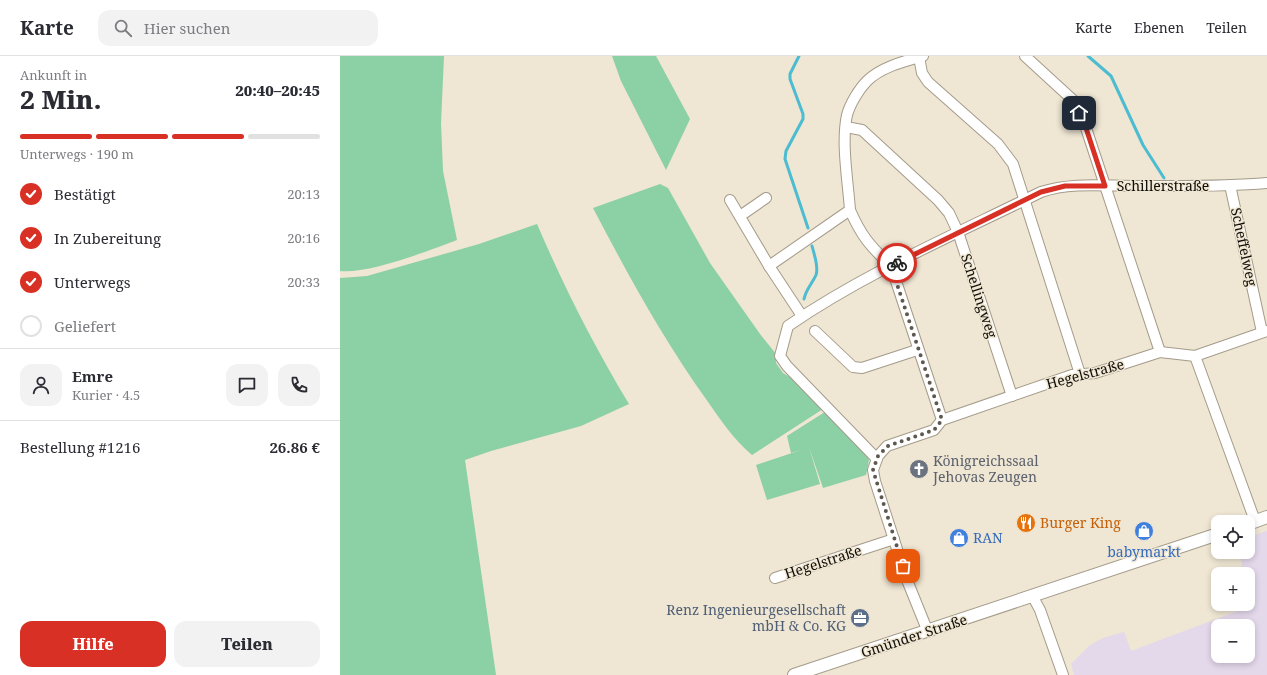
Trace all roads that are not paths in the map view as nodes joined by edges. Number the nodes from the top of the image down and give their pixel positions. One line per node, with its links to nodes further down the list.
1 (1025, 56): 6 (street)
2 (921, 57): 3 (street); 9 (street)
3 (846, 127): 10 (street); 12 (street, Schellingweg)
4 (1267, 183): 5 (street, Schillerstraße)
5 (1230, 185): 6 (street, Schillerstraße); 17 (street, Scheffelweg)
6 (1105, 186): 9 (street, Schillerstraße); 19 (street)
7 (766, 198): 11 (street)
8 (730, 200): 11 (street)
9 (1024, 200): 12 (street, Schillerstraße); 21 (street)
10 (850, 210): 13 (street); 14 (street)
11 (740, 216): 13 (street)
12 (958, 232): 14 (street, Schillerstraße); 22 (street, Schellingweg)
13 (769, 266): 15 (street)
14 (891, 266): 15 (street, Schillerstraße); 18 (street)
15 (802, 316): 24 (street, Schillerstraße)
16 (815, 331): 18 (street)
17 (1264, 331): 20 (street)
18 (918, 350): 23 (street)
19 (1160, 352): 20 (street, Hegelstraße); 21 (street, Hegelstraße)
20 (1195, 356): 25 (street)
21 (1080, 374): 22 (street, Hegelstraße)
22 (1012, 396): 23 (street, Hegelstraße)
23 (942, 420): 24 (street, Hegelstraße)
24 (877, 459): 29 (street)
25 (1248, 515)
26 (1267, 517): 27 (street)
27 (1255, 522)
28 (1211, 536): 31 (street, Gmünder Straße)
29 (894, 538): 30 (street, Hegelstraße); 32 (street)
30 (775, 578)
31 (1033, 597): 32 (street, Gmünder Straße); 34 (street)
32 (928, 632): 33 (street, Gmünder Straße)
33 (794, 675)
34 (1063, 675)

